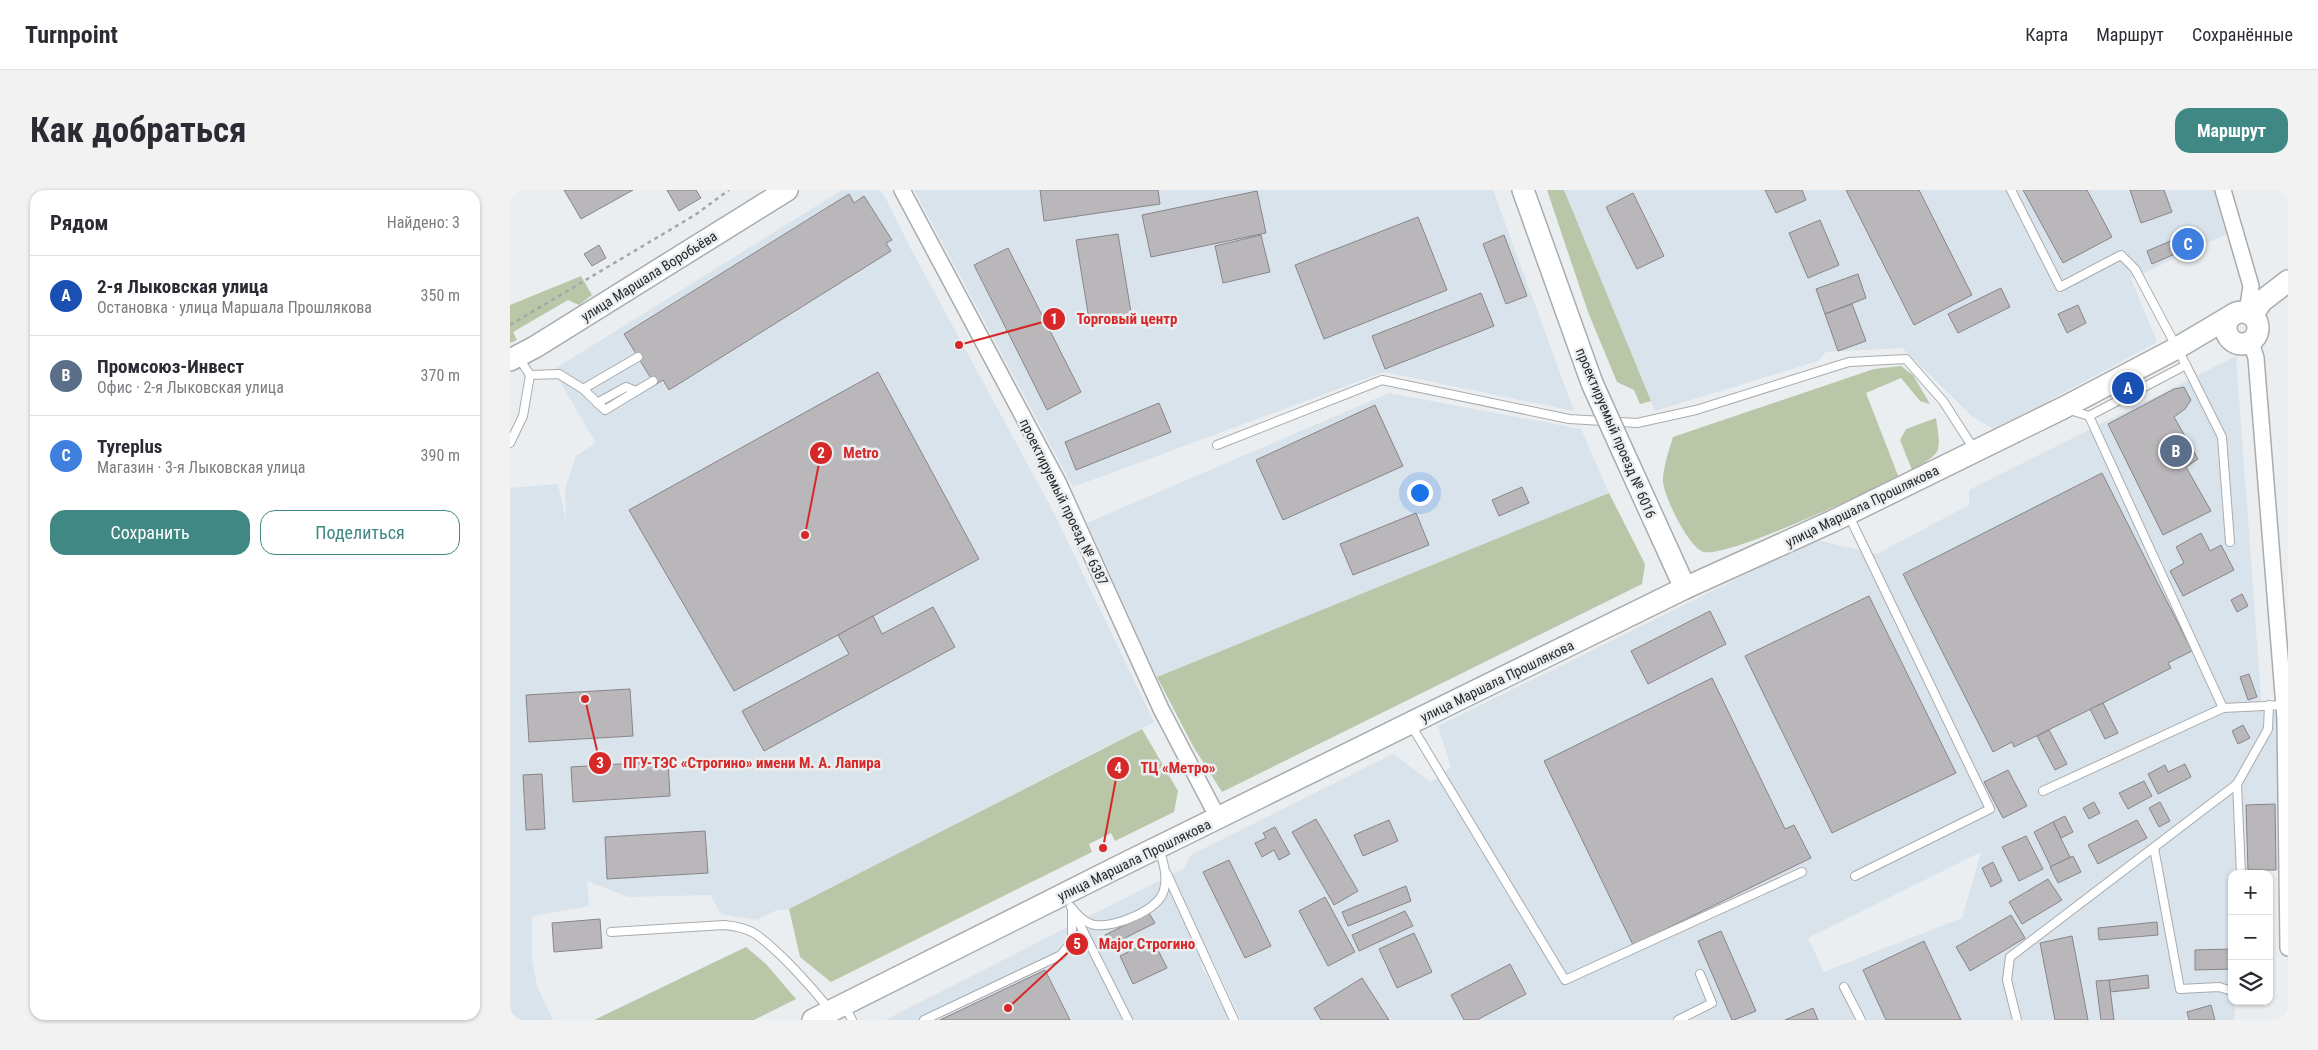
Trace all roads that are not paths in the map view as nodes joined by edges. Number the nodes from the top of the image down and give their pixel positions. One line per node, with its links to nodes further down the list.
1 (787, 190): 11 (main road, улица Маршала Воробьёва)
2 (902, 190): 28 (street, проектируемый проезд № 6387)
3 (1524, 190): 22 (main road, проектируемый проезд № 6016, bridge)
4 (2010, 190): 9 (lane)
5 (2223, 190): 7 (street)
6 (2288, 280): 7 (main road, улица Маршала Прошлякова)
7 (2243, 315): 8 (main road); 8 (main road); 9 (main road, улица Маршала Прошлякова)
8 (2242, 342): 9 (main road, улица Маршала Прошлякова); 23 (street)
9 (2182, 353): 15 (main road, улица Маршала Прошлякова); 16 (lane); 21 (lane)
10 (638, 357): 14 (lane)
11 (514, 358): 12 (lane)
12 (530, 375): 14 (lane); 17 (lane)
13 (653, 381): 14 (lane)
14 (583, 389)
15 (2063, 408): 16 (lane); 19 (main road, улица Маршала Прошлякова)
16 (2089, 416): 24 (lane)
17 (510, 443)
18 (1217, 445): 19 (lane)
19 (1976, 451): 20 (main road, улица Маршала Прошлякова)
20 (1848, 514): 22 (main road, улица Маршала Прошлякова); 34 (lane)
21 (2230, 542)
22 (1686, 588): 25 (main road, улица Маршала Прошлякова)
23 (2276, 705): 24 (lane); 26 (lane); 37 (street)
24 (2223, 708): 27 (lane)
25 (1410, 724): 28 (main road, улица Маршала Прошлякова); 33 (lane)
26 (2237, 784): 30 (lane); 31 (lane)
27 (2043, 791)
28 (1218, 818): 29 (main road, улица Маршала Прошлякова)
29 (1158, 847): 32 (lane); 35 (main road, улица Маршала Прошлякова)
30 (2154, 848): 40 (lane); 47 (lane)
31 (2241, 870)
32 (1166, 872): 35 (lane); 44 (lane)
33 (1802, 872)
34 (1855, 876)
35 (1069, 901): 41 (main road, улица Маршала Прошлякова); 42 (lane); 43 (lane)
36 (611, 932): 41 (lane)
37 (2288, 948)
38 (1700, 974): 45 (lane)
39 (1844, 987): 46 (lane)
40 (2228, 990)
41 (835, 1014)
42 (924, 1020)
43 (1128, 1020)
44 (1234, 1020)
45 (1678, 1020)
46 (1861, 1020)
47 (2017, 1020)

